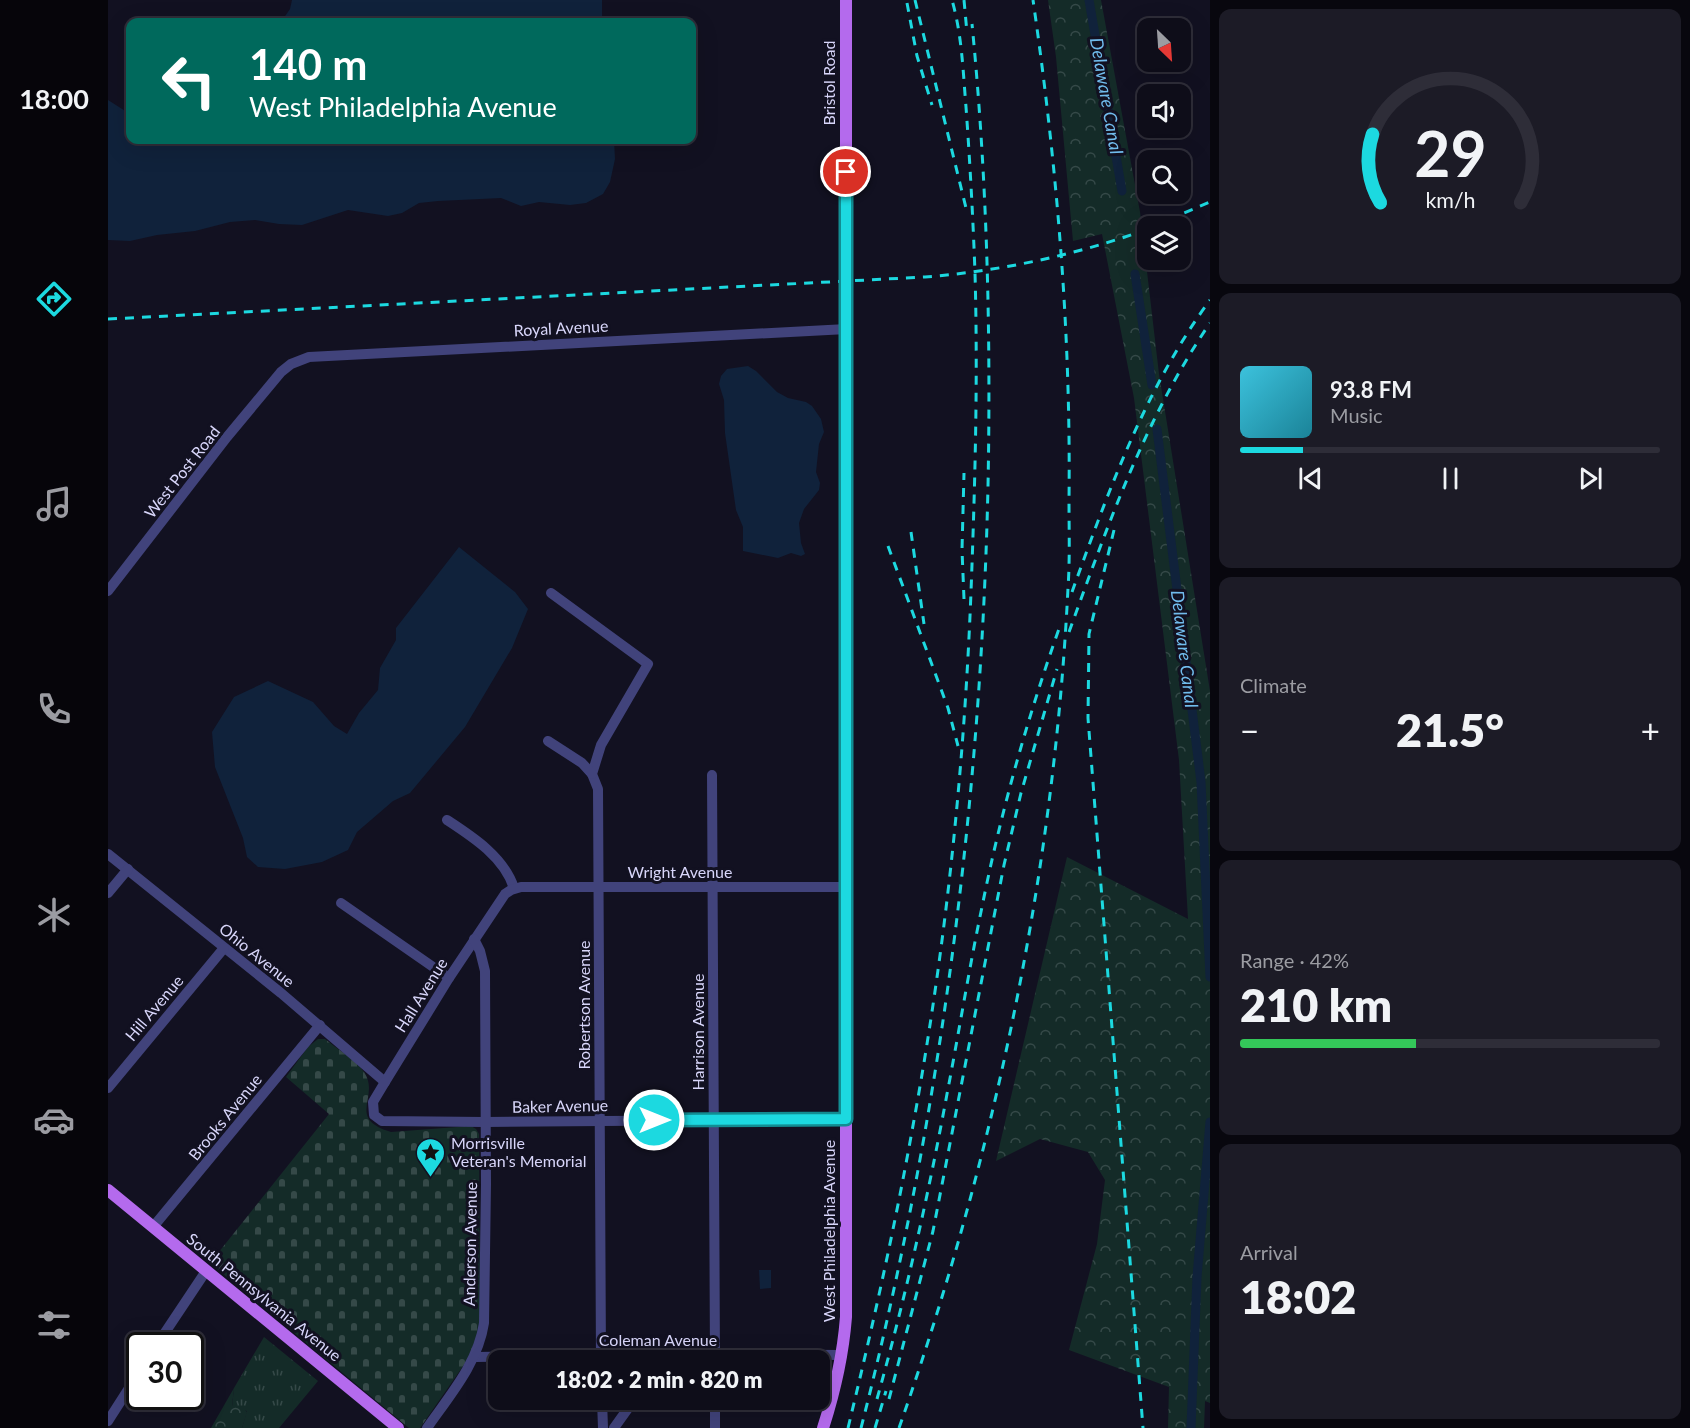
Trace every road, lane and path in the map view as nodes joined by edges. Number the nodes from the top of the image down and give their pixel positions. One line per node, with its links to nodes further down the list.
1 (846, 0): 2 (main road, Bristol Road)
2 (847, 328): 3 (street, Royal Avenue); 13 (main road, Bristol Road)
3 (281, 372): 4 (street, West Post Road)
4 (108, 591)
5 (551, 593): 7 (street, Robertson Avenue)
6 (549, 741): 7 (street)
7 (592, 774): 15 (street, Robertson Avenue)
8 (712, 775): 12 (street, Harrison Avenue)
9 (447, 820): 14 (street)
10 (108, 854): 11 (street, Ohio Avenue)
11 (128, 870): 16 (street); 19 (street, Ohio Avenue)
12 (712, 887): 13 (street, Wright Avenue); 15 (street, Wright Avenue); 25 (street, Harrison Avenue)
13 (846, 887): 24 (main road, West Philadelphia Avenue)
14 (514, 888): 15 (street, Wright Avenue); 18 (street, Hall Avenue)
15 (598, 888): 27 (street, Robertson Avenue)
16 (108, 893)
17 (341, 903): 20 (street)
18 (474, 939): 20 (street, Hall Avenue); 28 (street, Anderson Avenue)
19 (224, 948): 21 (street, Ohio Avenue); 23 (street, Hill Avenue)
20 (449, 978): 22 (street, Hall Avenue)
21 (320, 1025): 22 (street, Ohio Avenue); 30 (street, Brooks Avenue)
22 (385, 1082): 26 (street, Hall Avenue)
23 (108, 1088)
24 (846, 1119): 25 (street, Baker Avenue); 36 (main road, West Philadelphia Avenue)
25 (713, 1120): 27 (street, Baker Avenue); 34 (street, Harrison Avenue)
26 (382, 1121): 28 (street, Baker Avenue)
27 (600, 1121): 28 (street, Baker Avenue); 33 (street, Robertson Avenue)
28 (485, 1122): 37 (street, Anderson Avenue)
29 (109, 1193): 30 (main road, South Pennsylvania Avenue)
30 (153, 1227): 31 (main road, South Pennsylvania Avenue)
31 (206, 1270): 32 (street); 44 (main road, South Pennsylvania Avenue)
32 (165, 1332)
33 (601, 1350)
34 (714, 1350)
35 (830, 1355): 36 (street, Coleman Avenue)
36 (842, 1355): 49 (main road, West Philadelphia Avenue)
37 (474, 1357): 38 (street, Coleman Avenue); 45 (street, Anderson Avenue)
38 (488, 1357)
39 (126, 1393): 43 (street)
40 (602, 1410): 46 (street)
41 (627, 1410): 47 (street)
42 (715, 1410): 48 (street)
43 (108, 1421)
44 (399, 1428)
45 (427, 1428)
46 (603, 1428)
47 (614, 1428)
48 (715, 1428)
49 (823, 1428)

